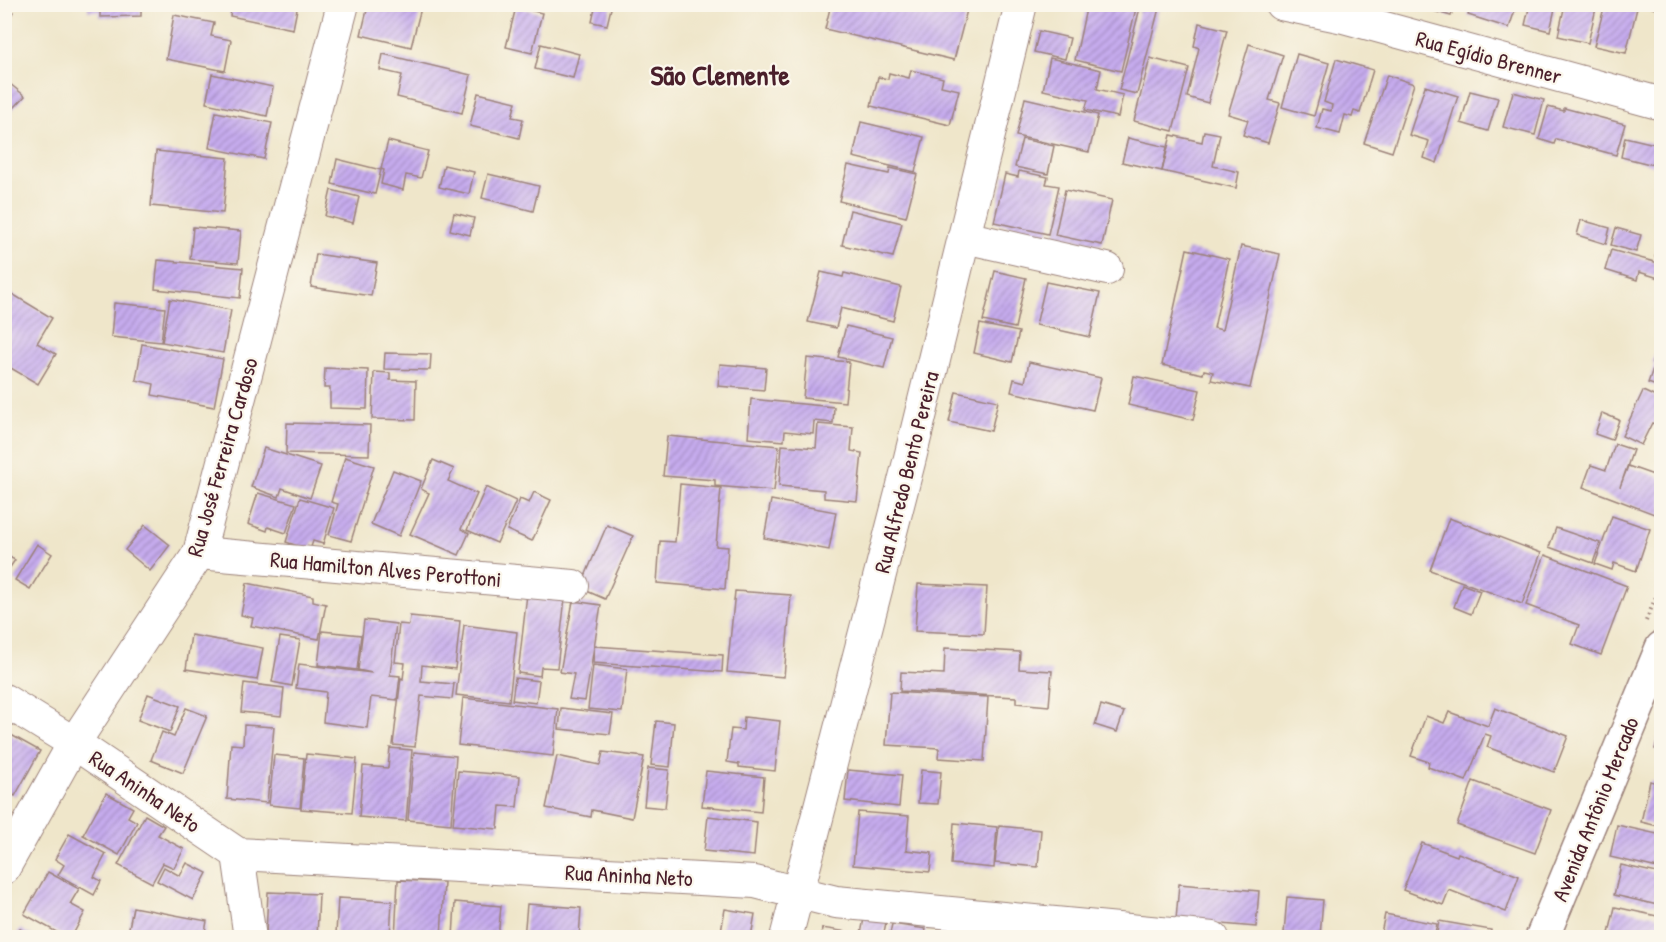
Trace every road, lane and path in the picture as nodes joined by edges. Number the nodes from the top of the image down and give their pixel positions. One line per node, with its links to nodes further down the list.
1 (343, 4): 8 (street, Rua José Ferreira Cardoso)
2 (1022, 4): 6 (street, Rua Alfredo Bento Pereira)
3 (1281, 4): 4 (street, Rua Egídio Brenner)
4 (1347, 11): 5 (street, Rua Egídio Brenner)
5 (1662, 104)
6 (964, 237): 7 (street); 15 (street, Rua Alfredo Bento Pereira)
7 (1107, 269)
8 (200, 553): 9 (street, Rua Hamilton Alves Perottoni); 12 (street, Rua José Ferreira Cardoso)
9 (573, 586)
10 (1662, 648): 19 (street, Avenida Antônio Mercado)
11 (4, 700): 12 (street, Rua Aninha Neto)
12 (74, 744): 13 (street, Rua Aninha Neto); 14 (street, Rua José Ferreira Cardoso)
13 (238, 854): 15 (street, Rua Aninha Neto); 16 (street)
14 (4, 868)
15 (798, 893): 17 (street, Rua Alfredo Bento Pereira); 18 (street, Rua Aninha Neto)
16 (250, 938)
17 (786, 938)
18 (1213, 938)
19 (1542, 938)

